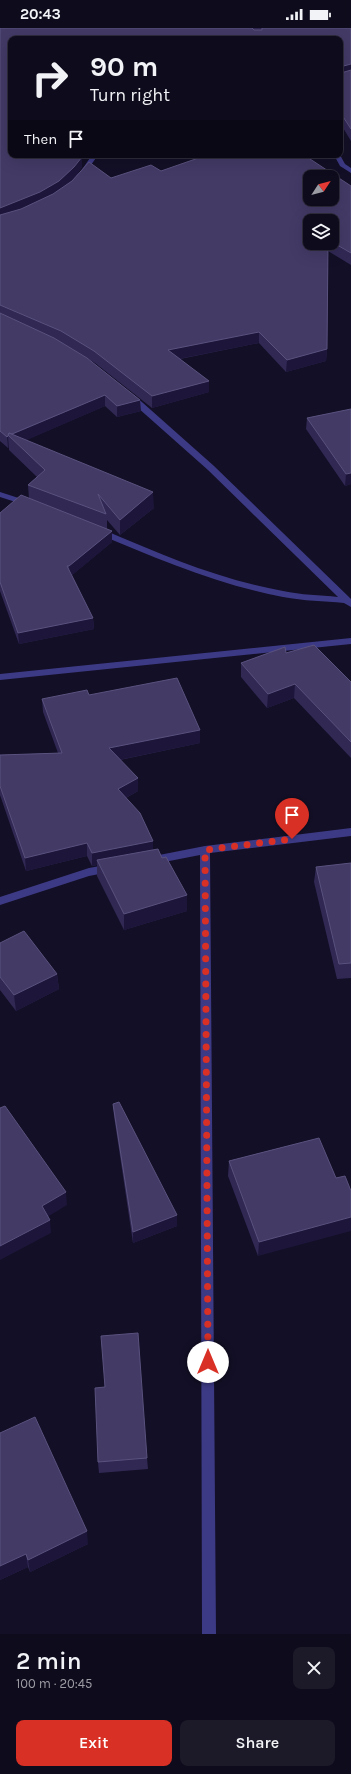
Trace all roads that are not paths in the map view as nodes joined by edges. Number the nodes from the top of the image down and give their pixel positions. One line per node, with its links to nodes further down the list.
1 (93, 158): 4 (street)
2 (338, 158): 3 (street)
3 (351, 171)
4 (78, 180)
5 (121, 390): 9 (street)
6 (0, 494): 7 (street)
7 (36, 507)
8 (93, 529): 9 (street)
9 (348, 602)
10 (351, 641): 11 (street)
11 (0, 677)
12 (351, 832): 13 (street)
13 (205, 850): 14 (street); 17 (street)
14 (143, 862)
15 (120, 866): 16 (street)
16 (0, 901)
17 (209, 1634)

